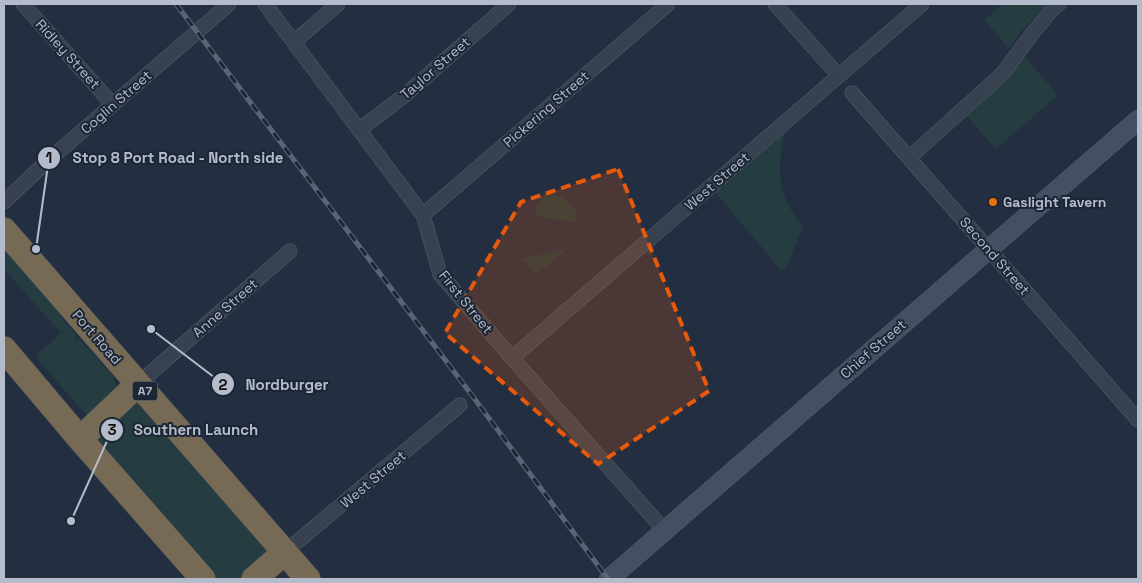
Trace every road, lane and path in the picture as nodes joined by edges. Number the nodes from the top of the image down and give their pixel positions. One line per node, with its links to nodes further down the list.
1 (23, 4): 13 (street, Ridley Street)
2 (228, 4): 13 (street, Coglin Street)
3 (265, 4): 10 (street, First Street)
4 (338, 4): 10 (street)
5 (509, 4): 15 (street, Taylor Street)
6 (668, 4): 18 (street, Pickering Street)
7 (775, 4): 11 (street)
8 (922, 4): 11 (street, West Street)
9 (1059, 4): 16 (street)
10 (294, 42): 15 (street, First Street)
11 (839, 76): 23 (street, West Street)
12 (852, 93): 16 (street, Second Street)
13 (113, 105): 17 (street, Coglin Street)
14 (1138, 120): 20 (street, Chief Street)
15 (359, 130): 18 (street, First Street)
16 (909, 158): 20 (street, Second Street)
17 (4, 202)
18 (423, 215): 23 (street, First Street)
19 (4, 230): 24 (highway, Port Road / A7)
20 (989, 249): 26 (street, Second Street); 28 (street, Chief Street)
21 (290, 251): 24 (street, Anne Street)
22 (5, 354): 27 (highway)
23 (512, 358): 28 (street, First Street)
24 (138, 384): 27 (highway); 29 (highway, Port Road / A7)
25 (460, 405): 29 (street, West Street)
26 (1138, 419)
27 (80, 439): 30 (highway)
28 (665, 531): 33 (street, Chief Street)
29 (285, 552): 31 (highway); 32 (highway, Port Road / A7)
30 (203, 579)
31 (254, 579)
32 (308, 579)
33 (609, 579)

